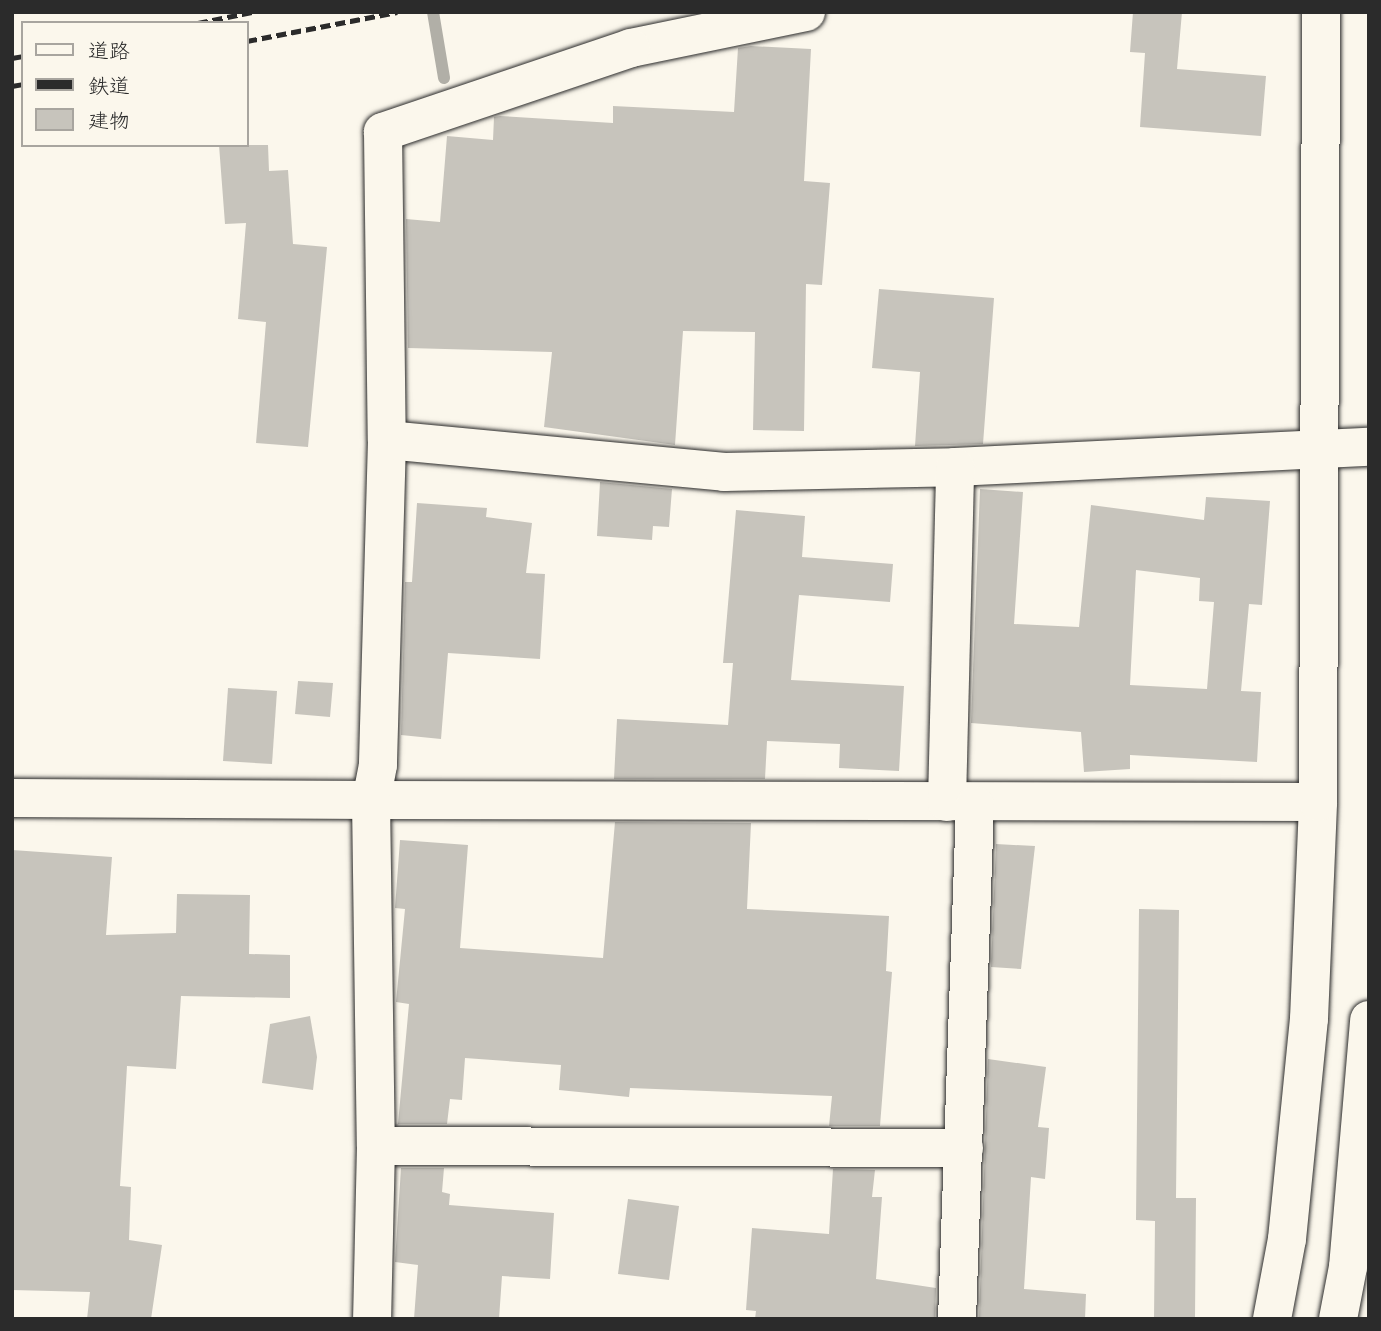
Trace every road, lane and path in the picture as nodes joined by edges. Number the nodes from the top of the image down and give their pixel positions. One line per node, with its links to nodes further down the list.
1 (806, 12): 3 (street)
2 (1321, 12): 4 (street)
3 (387, 440): 6 (street); 8 (street)
4 (1319, 447): 5 (street); 6 (street); 9 (street)
5 (1369, 447)
6 (955, 467): 10 (street)
7 (12, 798): 8 (street)
8 (371, 800): 10 (street); 12 (street)
9 (1318, 802): 10 (street); 16 (street)
10 (961, 803): 13 (street)
11 (1369, 1020): 17 (street)
12 (376, 1146): 13 (street); 14 (street)
13 (964, 1148): 15 (street)
14 (372, 1319)
15 (957, 1319)
16 (1272, 1319)
17 (1338, 1319)

